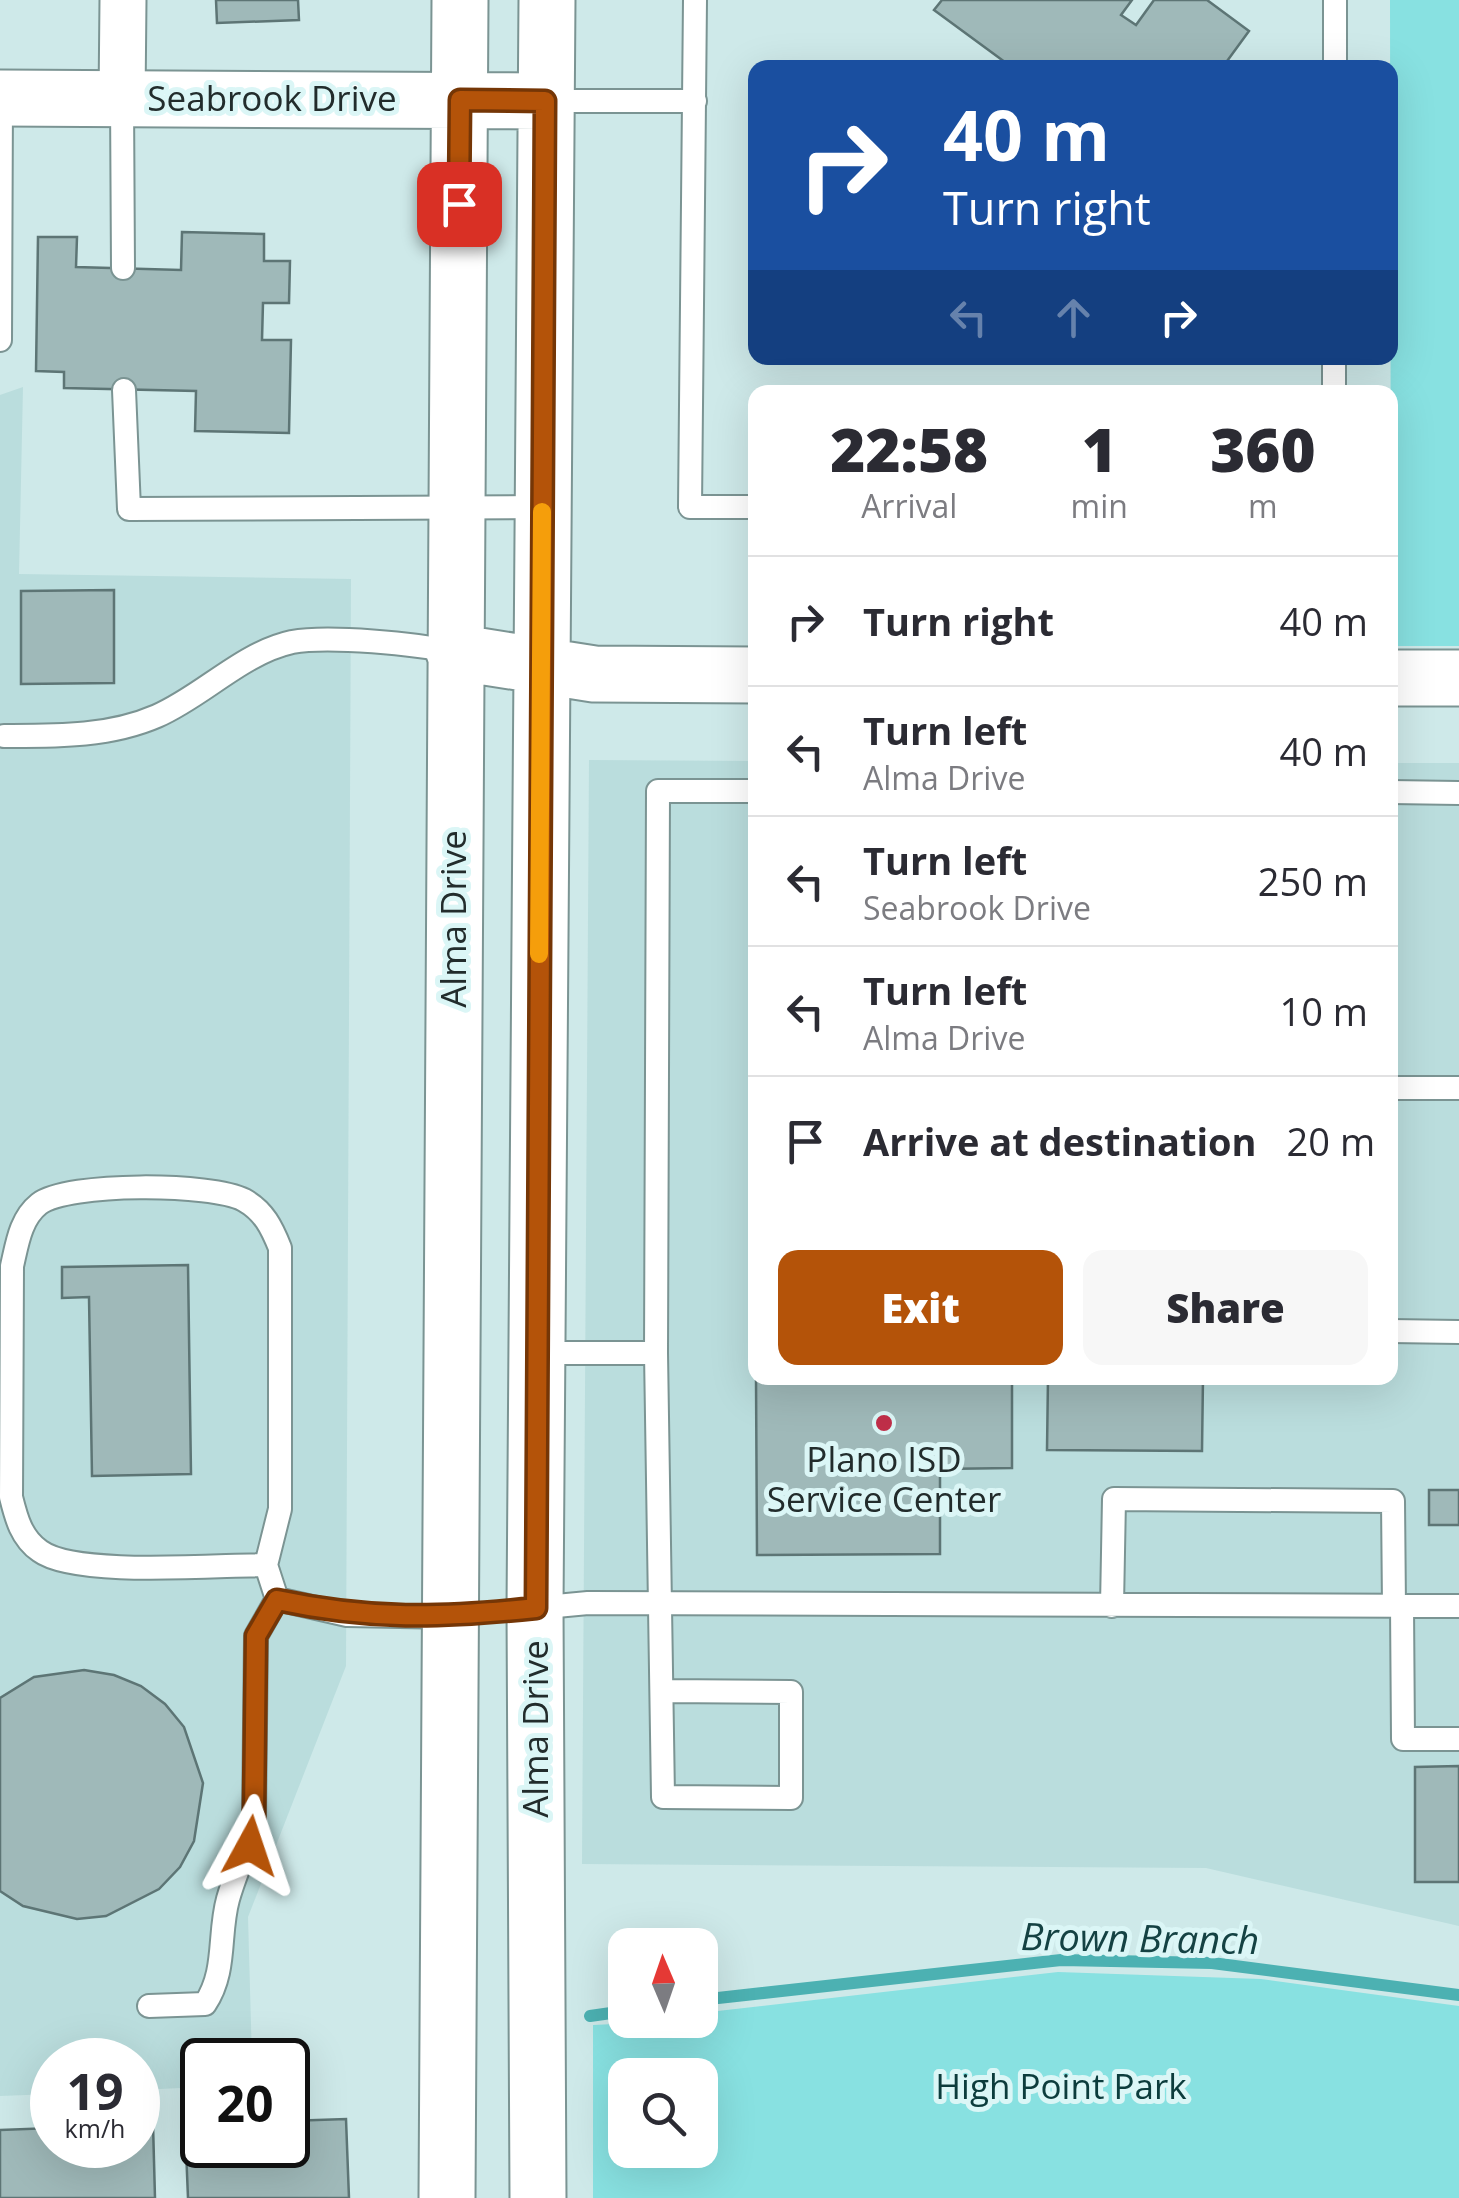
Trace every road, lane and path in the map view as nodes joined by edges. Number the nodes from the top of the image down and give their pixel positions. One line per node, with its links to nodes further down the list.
1 (123, 0): 8 (street)
2 (460, 0): 9 (main road, Alma Drive)
3 (547, 0): 10 (main road, Alma Drive)
4 (695, 0): 11 (lane)
5 (1335, 0): 6 (lane)
6 (1335, 60)
7 (0, 98): 8 (main road, Seabrook Drive); 13 (lane)
8 (122, 99): 9 (main road, Seabrook Drive); 12 (lane)
9 (460, 100): 10 (main road, Seabrook Drive); 17 (main road, Alma Drive)
10 (545, 101): 11 (lane); 16 (main road, Alma Drive)
11 (695, 101): 15 (lane)
12 (124, 268)
13 (0, 340)
14 (124, 390): 17 (lane)
15 (748, 506)
16 (542, 507): 17 (lane); 19 (main road, Alma Drive)
17 (456, 508): 18 (main road, Alma Drive)
18 (454, 652): 19 (main road); 23 (lane); 40 (main road, Alma Drive)
19 (540, 666): 20 (main road); 32 (main road, Alma Drive)
20 (748, 675)
21 (1398, 678): 22 (main road)
22 (1459, 678)
23 (4, 736)
24 (748, 791): 31 (lane)
25 (1398, 792): 26 (lane)
26 (1459, 792)
27 (1398, 1088): 28 (lane)
28 (1459, 1088)
29 (1398, 1331): 30 (lane)
30 (1459, 1332)
31 (656, 1353): 32 (lane); 35 (lane)
32 (537, 1354): 39 (main road, Alma Drive)
33 (266, 1565): 33 (lane); 34 (lane)
34 (277, 1600): 40 (lane); 43 (lane)
35 (662, 1604): 36 (lane); 39 (lane); 41 (lane)
36 (1112, 1606): 37 (lane); 37 (lane)
37 (1398, 1606): 38 (lane); 42 (lane)
38 (1459, 1606)
39 (536, 1608): 40 (main road); 45 (main road, Alma Drive)
40 (452, 1617): 44 (main road, Alma Drive)
41 (664, 1691): 41 (lane)
42 (1459, 1739)
43 (149, 2006)
44 (448, 2198)
45 (538, 2198)

